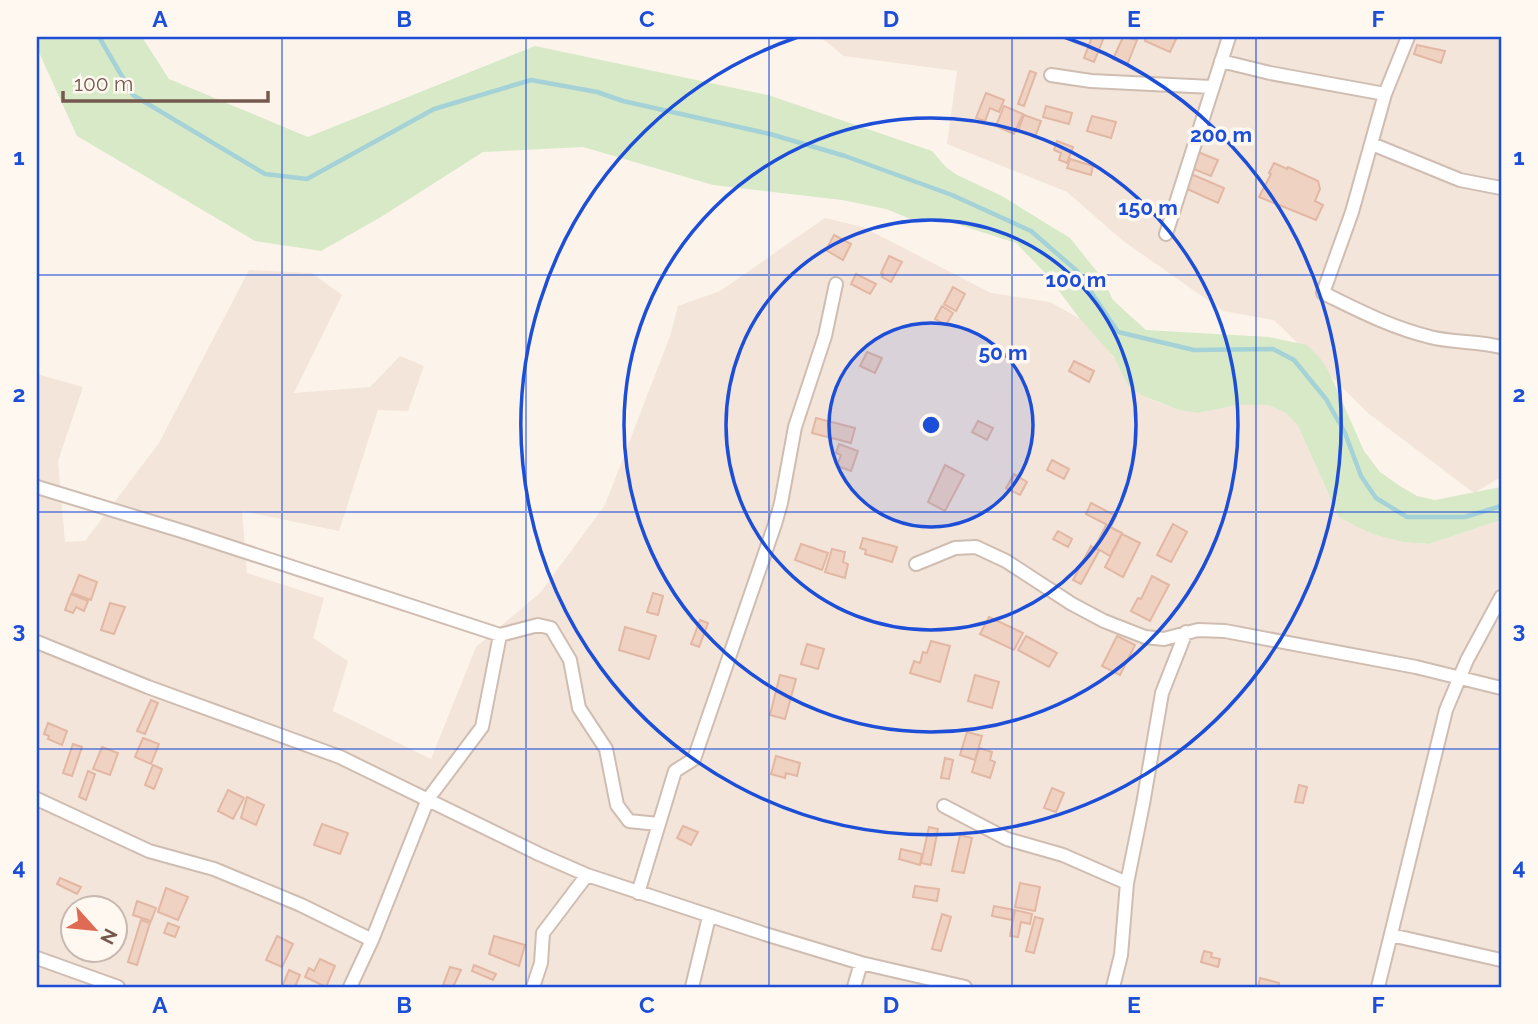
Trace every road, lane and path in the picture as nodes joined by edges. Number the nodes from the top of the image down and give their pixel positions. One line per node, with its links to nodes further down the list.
1 (1229, 37): 3 (street)
2 (1408, 37): 6 (street)
3 (1221, 61): 5 (street); 6 (street)
4 (1051, 75): 5 (street)
5 (1212, 87): 9 (street)
6 (1385, 94): 7 (street)
7 (1372, 144): 8 (street); 11 (street)
8 (1501, 188)
9 (1166, 234)
10 (836, 284): 23 (street)
11 (1501, 347)
12 (37, 487): 16 (street)
13 (916, 564): 15 (street)
14 (1501, 597): 18 (street)
15 (1186, 632): 18 (street); 25 (street)
16 (500, 635): 21 (street); 23 (street)
17 (37, 642): 21 (street)
18 (1459, 676): 19 (street); 28 (street)
19 (1501, 688)
20 (37, 799): 29 (street)
21 (428, 799): 24 (street); 29 (street)
22 (944, 806): 25 (street)
23 (658, 824): 26 (street)
24 (587, 875): 26 (street); 35 (street)
25 (1127, 883): 39 (street)
26 (638, 892): 27 (street)
27 (709, 917): 32 (street); 36 (street)
28 (1391, 935): 31 (street); 40 (street)
29 (372, 940): 34 (street)
30 (37, 958): 33 (street)
31 (1501, 960)
32 (862, 963): 37 (street); 38 (street)
33 (118, 987)
34 (350, 987)
35 (533, 987)
36 (692, 987)
37 (854, 987)
38 (965, 987)
39 (1113, 987)
40 (1378, 987)

